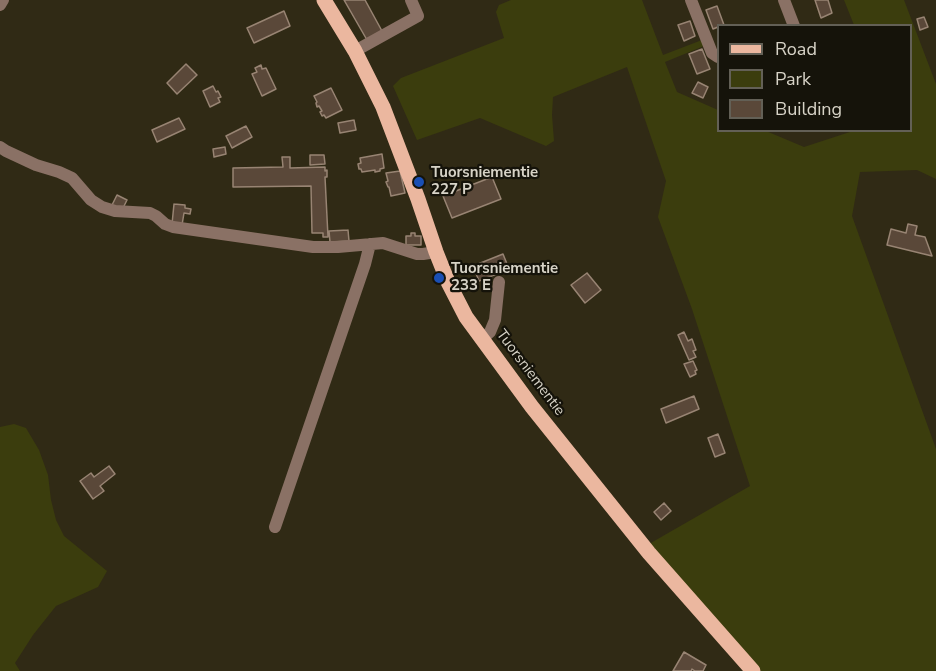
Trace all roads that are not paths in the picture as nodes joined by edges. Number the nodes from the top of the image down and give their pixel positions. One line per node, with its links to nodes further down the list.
1 (3, 0): 6 (street)
2 (324, 0): 8 (main road, Tuorsniementie)
3 (411, 0): 8 (street)
4 (691, 0): 9 (street)
5 (784, 0): 7 (street)
6 (0, 5)
7 (793, 24)
8 (355, 51): 12 (main road, Tuorsniementie)
9 (717, 56)
10 (0, 147): 11 (street)
11 (370, 244): 12 (street); 15 (street)
12 (436, 252): 14 (main road, Tuorsniementie)
13 (499, 282): 14 (street)
14 (482, 339): 16 (main road, Tuorsniementie)
15 (275, 527)
16 (753, 671)

